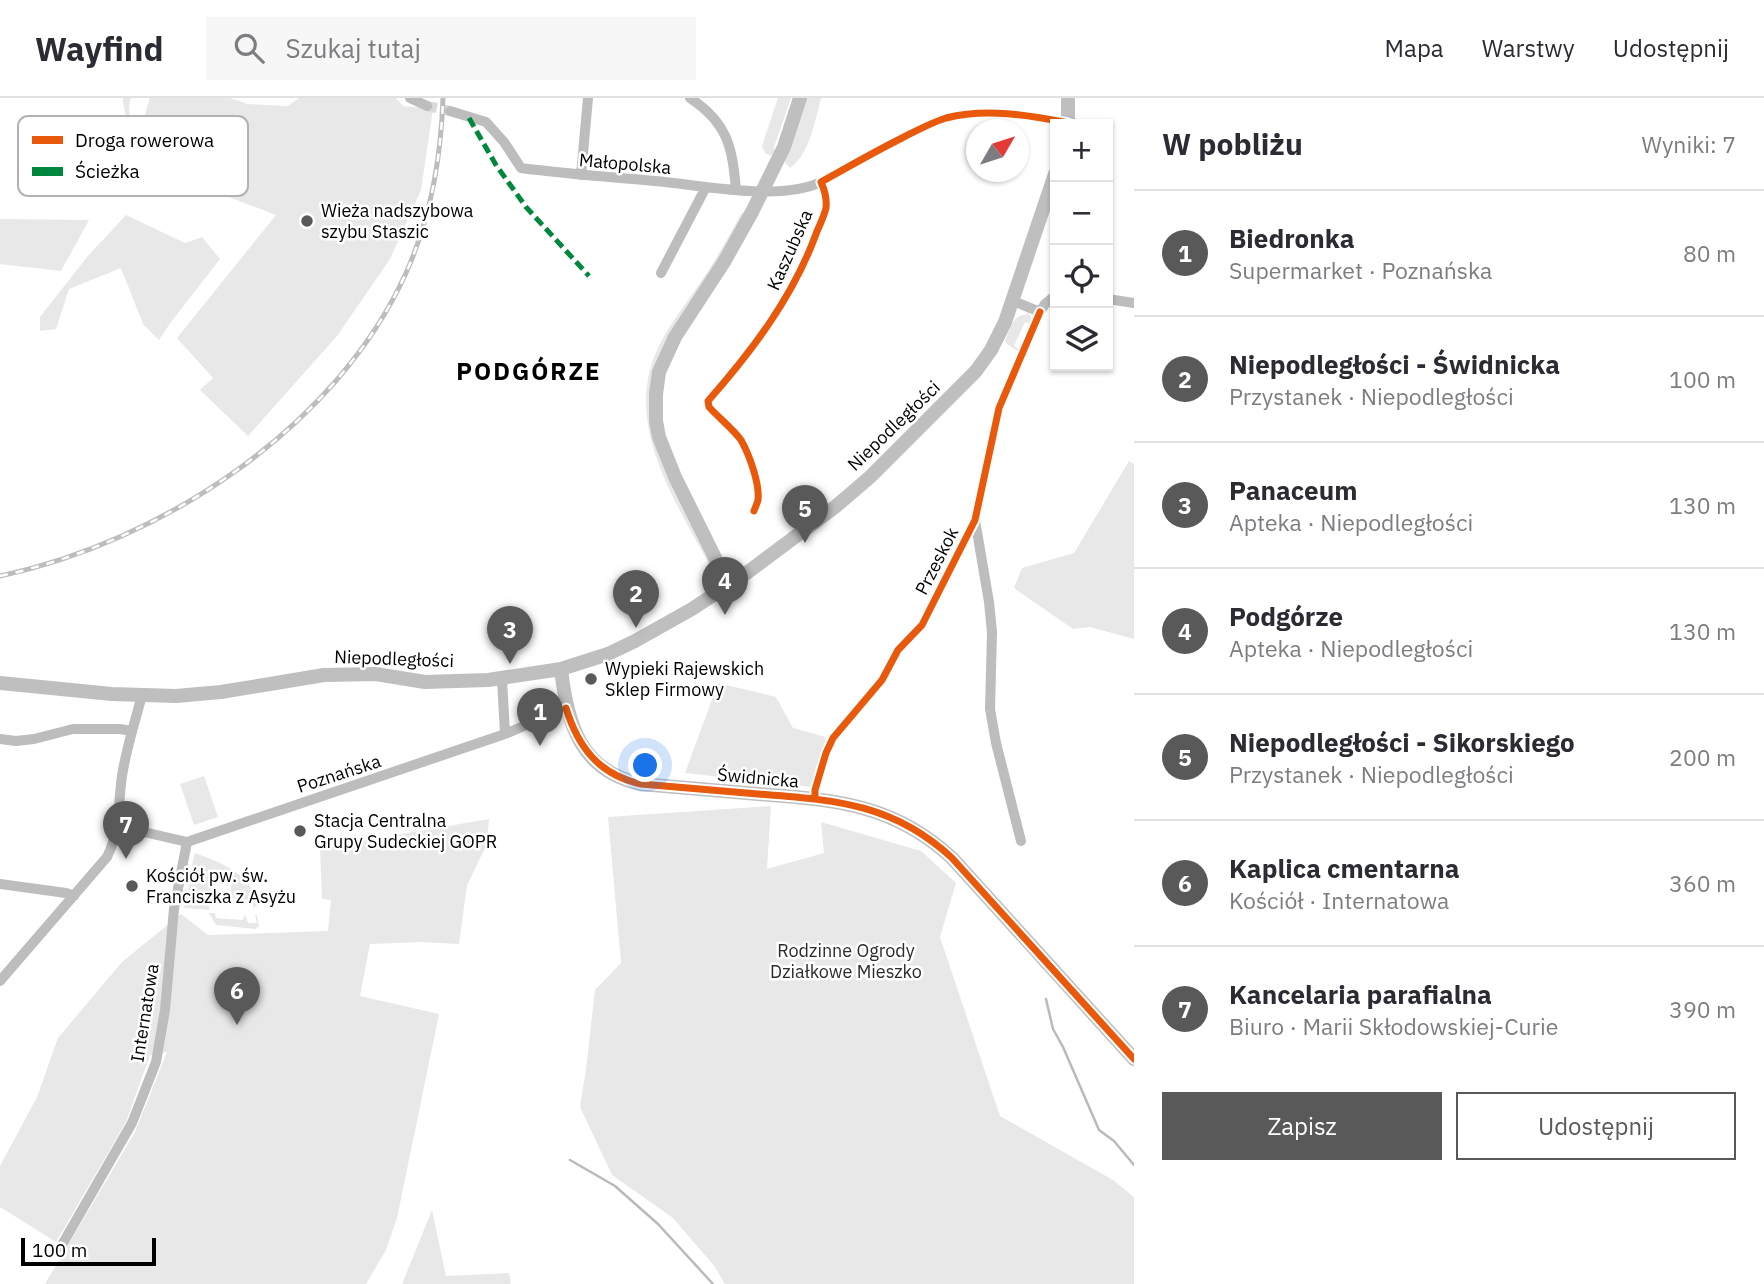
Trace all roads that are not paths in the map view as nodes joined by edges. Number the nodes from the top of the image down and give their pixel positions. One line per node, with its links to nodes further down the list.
1 (410, 98): 6 (street)
2 (588, 98): 10 (street)
3 (690, 98): 14 (street)
4 (800, 98): 15 (main road)
5 (1069, 98): 8 (main road)
6 (427, 106)
7 (450, 111): 10 (street, Małopolska)
8 (1068, 119)
9 (1050, 120): 11 (street)
10 (581, 176): 13 (street, Małopolska)
11 (821, 182): 15 (street, Małopolska); 22 (street, Kaszubska)
12 (1052, 182): 19 (main road, Niepodległości)
13 (706, 187): 14 (street, Małopolska); 16 (street)
14 (736, 189): 15 (street, Małopolska)
15 (762, 191): 24 (main road)
16 (661, 273)
17 (1050, 300): 21 (street)
18 (1113, 300): 20 (street)
19 (1013, 301): 21 (street); 24 (main road, Niepodległości)
20 (1134, 303)
21 (1040, 312): 23 (street, Przeskok)
22 (754, 511)
23 (975, 520): 33 (street, Przeskok); 35 (street, Przeskok)
24 (729, 584): 25 (main road, Niepodległości)
25 (561, 669): 26 (main road, Niepodległości); 29 (main road, Świdnicka)
26 (502, 679): 28 (main road, Niepodległości); 31 (street)
27 (0, 683): 28 (main road, Niepodległości)
28 (142, 695): 30 (street)
29 (566, 708): 31 (street, Poznańska); 33 (main road, Świdnicka)
30 (132, 731): 32 (street); 34 (street)
31 (505, 734): 36 (street, Poznańska)
32 (0, 739)
33 (814, 799): 40 (main road, Świdnicka)
34 (118, 826): 36 (street); 38 (street)
35 (1021, 841)
36 (187, 842): 41 (street, Internatowa)
37 (0, 884): 38 (street)
38 (74, 896): 39 (street)
39 (0, 981)
40 (1134, 1059)
41 (59, 1250)

